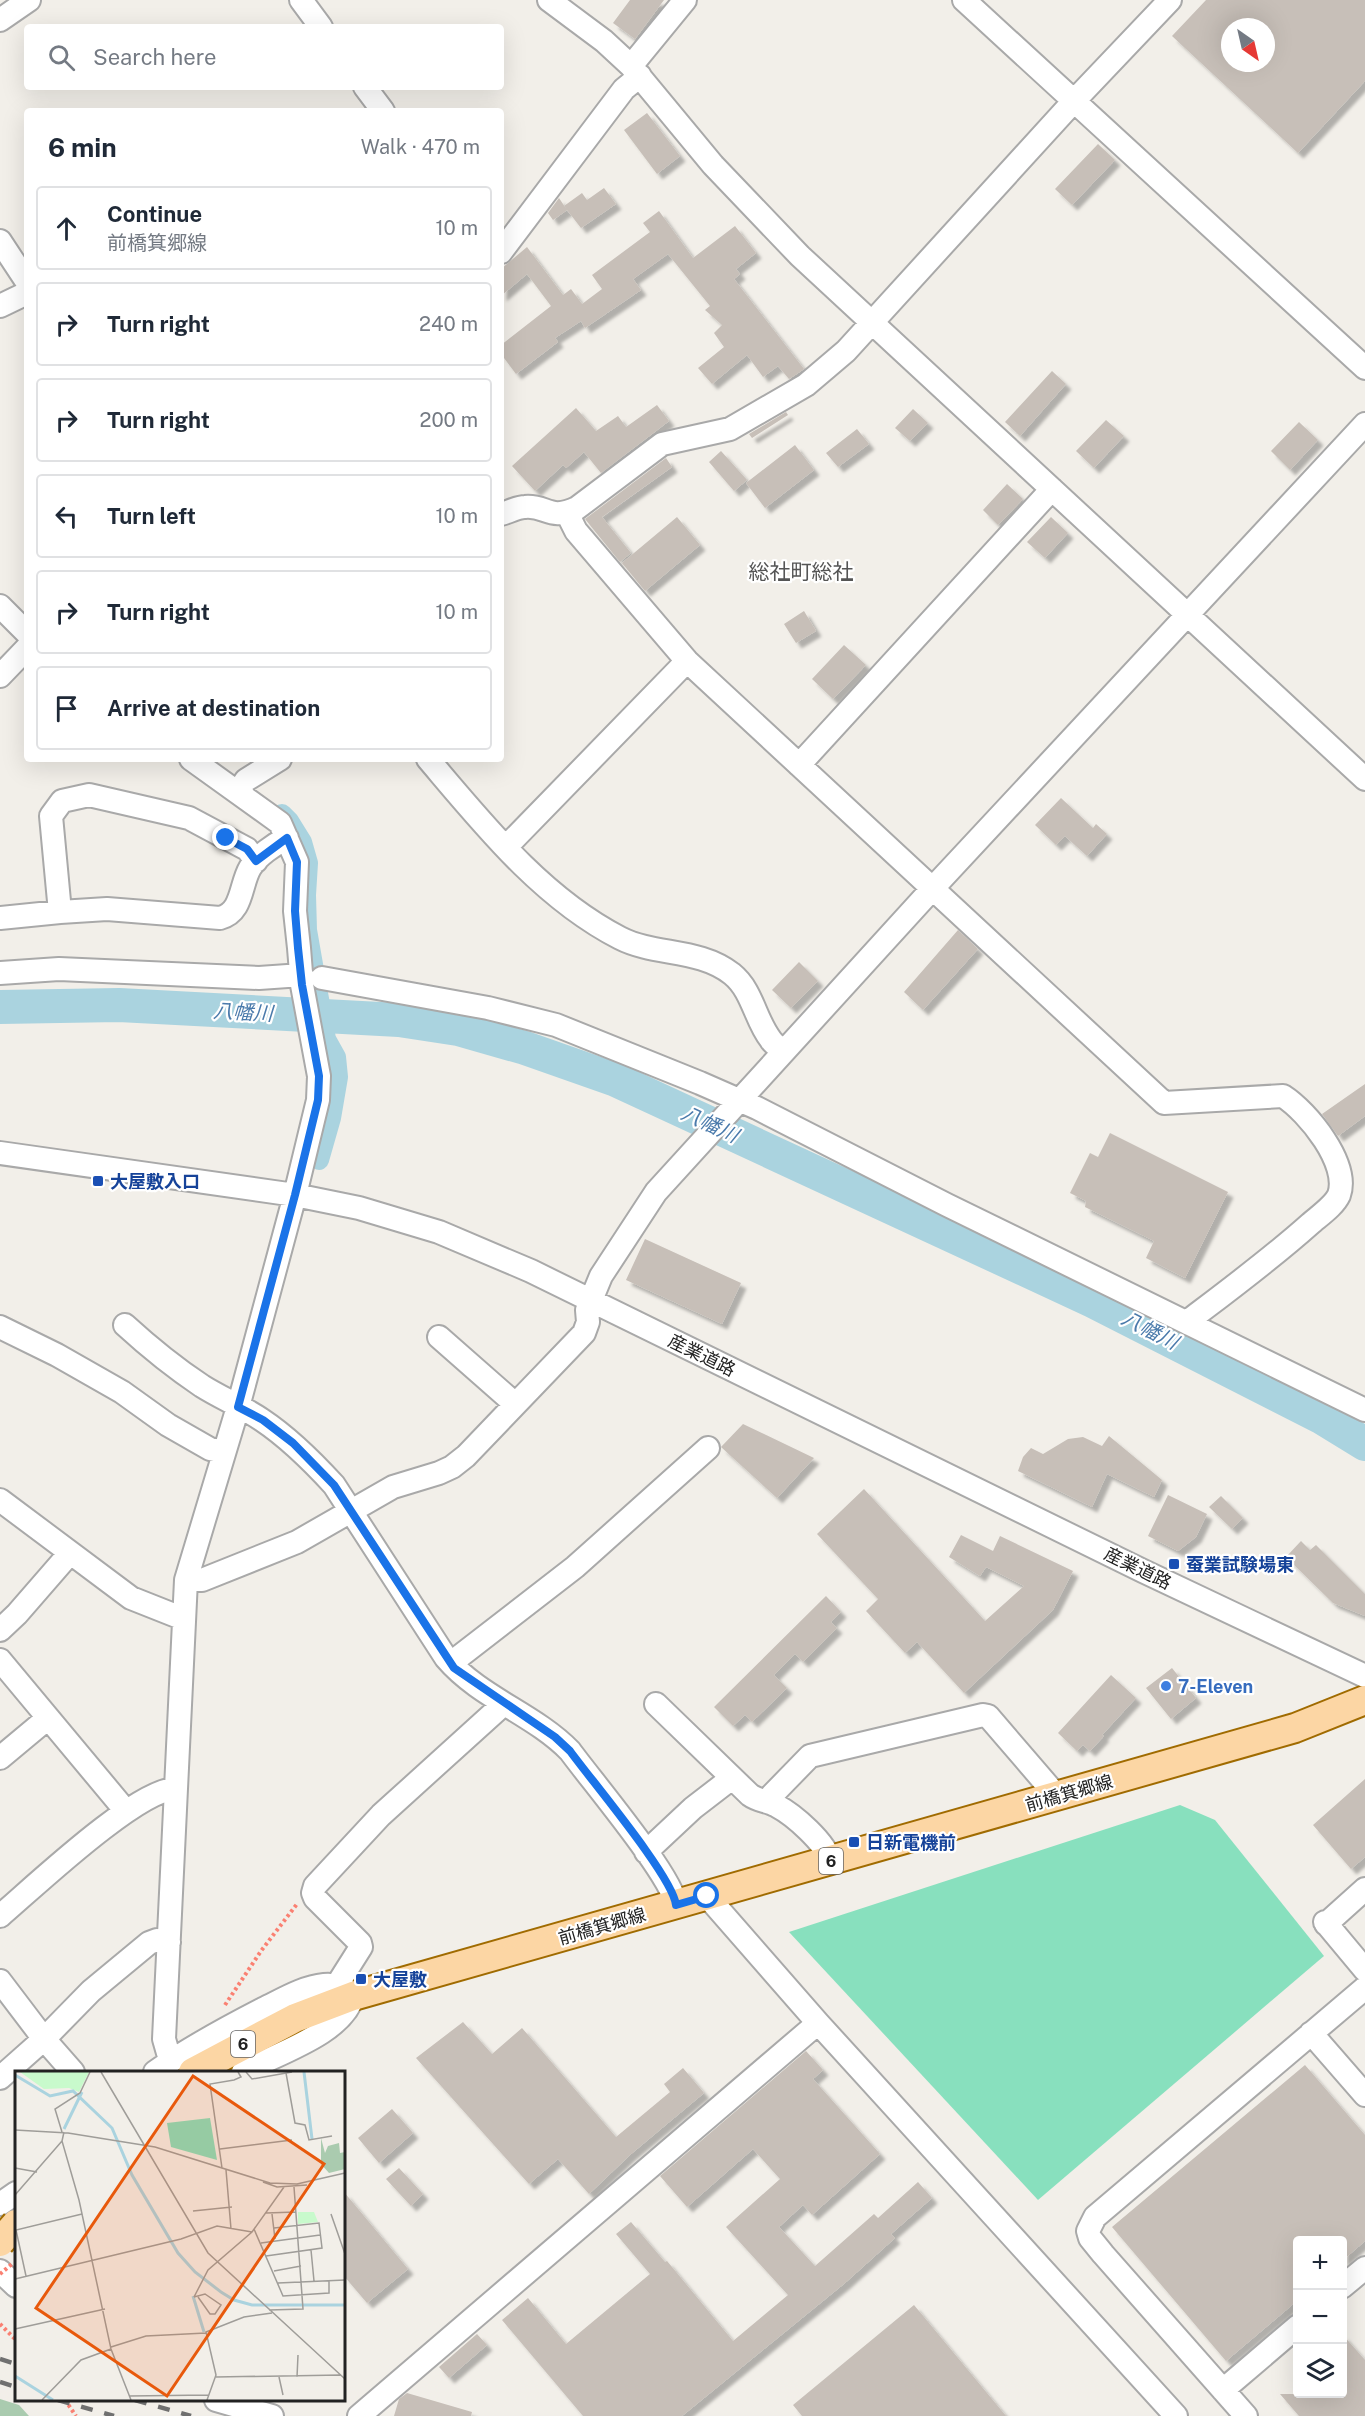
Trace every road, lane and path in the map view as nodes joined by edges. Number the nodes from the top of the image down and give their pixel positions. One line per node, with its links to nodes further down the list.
1 (29, 0): 7 (street)
2 (301, 0): 8 (street)
3 (549, 0): 9 (street)
4 (684, 0): 9 (street)
5 (964, 0): 11 (street)
6 (1170, 0): 11 (street)
7 (0, 20)
8 (319, 24)
9 (635, 71): 14 (street); 18 (street)
10 (367, 90): 12 (street)
11 (1073, 102): 18 (street); 19 (street)
12 (381, 108)
13 (0, 241): 15 (street)
14 (504, 248)
15 (24, 277)
16 (24, 294): 17 (street)
17 (0, 306)
18 (872, 322): 21 (street); 23 (street)
19 (1365, 368)
20 (1365, 424): 25 (street)
21 (1052, 489): 25 (street); 33 (street)
22 (504, 513): 23 (street)
23 (567, 513): 28 (street)
24 (0, 606): 26 (street)
25 (1186, 614): 34 (street); 39 (street)
26 (24, 630)
27 (24, 651): 29 (street)
28 (687, 661): 33 (street); 37 (street)
29 (0, 676)
30 (195, 762): 35 (street)
31 (275, 762): 35 (street)
32 (431, 762): 37 (street)
33 (799, 765): 39 (street)
34 (1365, 779)
35 (238, 792): 36 (street)
36 (287, 838): 38 (street); 43 (street)
37 (506, 847): 44 (street)
38 (256, 861): 40 (street); 40 (street)
39 (933, 888): 44 (street); 49 (street)
40 (60, 912): 41 (street)
41 (0, 918)
42 (0, 974): 43 (street)
43 (309, 980): 45 (street); 47 (street)
44 (784, 1052): 45 (street)
45 (737, 1103): 48 (street); 49 (street)
46 (0, 1153): 47 (street, 産業道路)
47 (295, 1195): 48 (street, 産業道路); 54 (street)
48 (590, 1300): 53 (street); 66 (street, 産業道路)
49 (1189, 1324): 55 (street)
50 (125, 1325): 54 (street)
51 (1, 1331): 57 (street)
52 (439, 1337): 53 (street)
53 (514, 1403): 59 (street)
54 (238, 1407): 57 (street); 59 (street)
55 (1365, 1410)
56 (708, 1448): 65 (street)
57 (224, 1452): 61 (street)
58 (0, 1500): 60 (street)
59 (350, 1511): 61 (street); 65 (street)
60 (70, 1553): 62 (street); 63 (street)
61 (186, 1580): 62 (street)
62 (184, 1618): 73 (street)
63 (0, 1630)
64 (0, 1660): 70 (street)
65 (451, 1664): 68 (street)
66 (1365, 1676)
67 (1365, 1700): 74 (main road, 前橋箕郷線 / 6)
68 (501, 1702): 77 (street); 80 (street)
69 (656, 1704): 72 (street)
70 (48, 1718): 71 (street); 76 (street)
71 (0, 1758)
72 (732, 1778): 75 (street); 77 (street)
73 (176, 1788): 76 (street); 84 (street)
74 (1052, 1797): 75 (street); 78 (main road, 前橋箕郷線 / 6)
75 (769, 1802): 78 (street)
76 (125, 1810): 83 (street)
77 (646, 1852): 82 (street)
78 (830, 1861): 81 (main road, 前橋箕郷線 / 6)
79 (1365, 1889): 85 (street)
80 (313, 1893): 88 (street); 90 (path)
81 (707, 1896): 82 (main road, 前橋箕郷線 / 6); 89 (street)
82 (676, 1905): 88 (main road, 前橋箕郷線 / 6)
83 (0, 1916)
84 (169, 1942): 92 (street); 93 (street)
85 (1365, 1970)
86 (0, 1981): 92 (street)
87 (1365, 1988): 91 (street)
88 (345, 1990): 90 (street); 93 (main road, 前橋箕郷線 / 6); 95 (street)
89 (818, 2023): 112 (street); 113 (street)
90 (218, 2033): 93 (street)
91 (1311, 2033): 97 (street); 107 (street)
92 (44, 2040): 94 (street); 96 (street)
93 (173, 2068)
94 (71, 2071)
95 (247, 2071)
96 (0, 2078)
97 (1365, 2095)
98 (15, 2194): 99 (street)
99 (0, 2204)
100 (15, 2230): 102 (main road, bridge)
101 (1365, 2268): 103 (street)
102 (8, 2270)
103 (1347, 2283)
104 (0, 2324): 106 (path)
105 (1293, 2330): 107 (street)
106 (15, 2339)
107 (1222, 2390): 114 (street)
108 (65, 2401): 110 (path)
109 (220, 2401): 111 (street)
110 (76, 2416)
111 (272, 2416)
112 (359, 2416)
113 (1176, 2416)
114 (1246, 2416)

